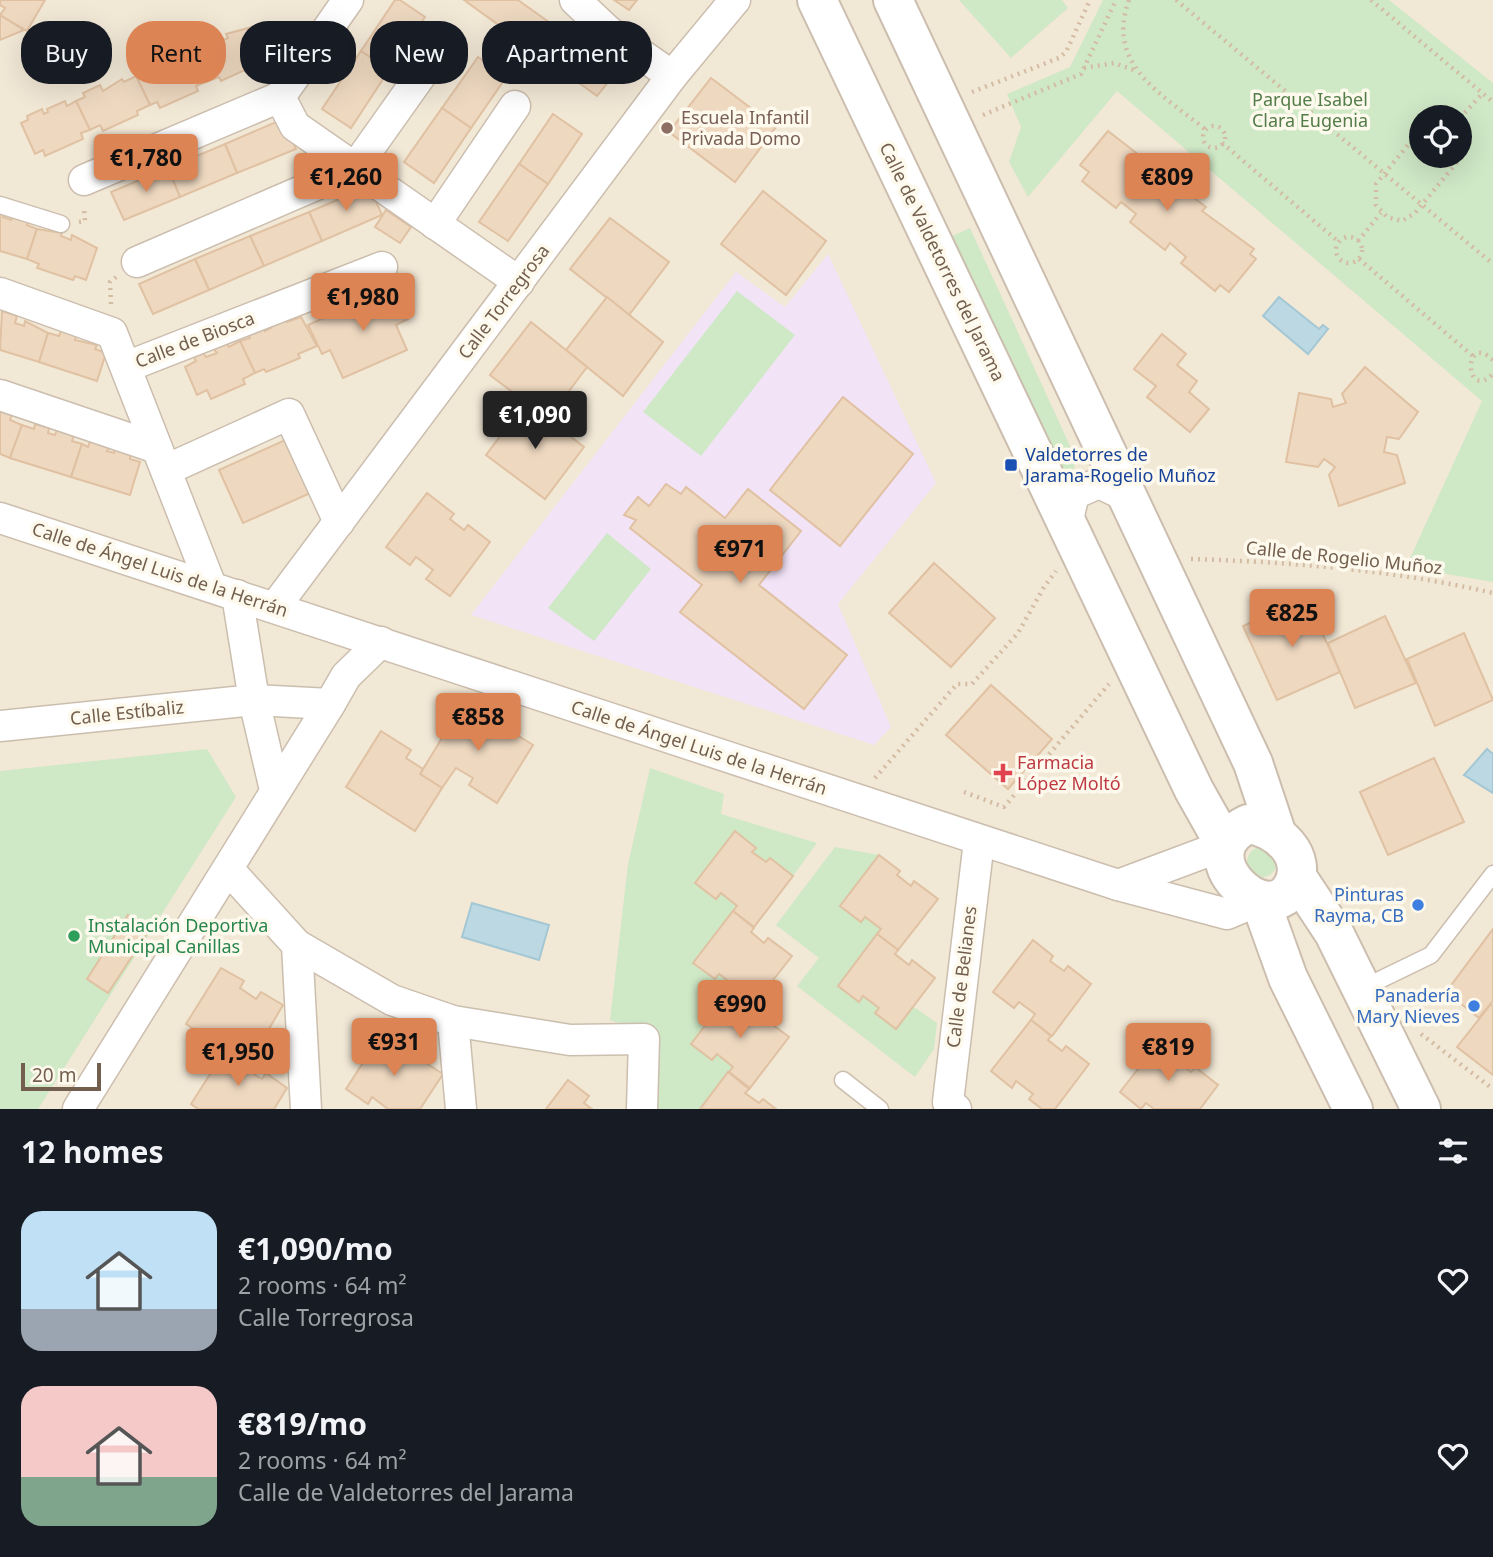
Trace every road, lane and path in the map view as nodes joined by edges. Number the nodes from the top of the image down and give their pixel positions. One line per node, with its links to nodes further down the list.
1 (348, 0): 16 (street)
2 (575, 0): 13 (street)
3 (735, 0): 13 (street, Calle Torregrosa)
4 (817, 0): 51 (street, Calle de Valdetorres del Jarama)
5 (893, 0): 20 (street)
6 (1090, 0): 20 (path)
7 (1116, 0): 11 (path)
8 (1129, 0): 12 (path)
9 (1176, 0): 26 (path)
10 (1371, 0): 15 (path)
11 (1084, 68): 12 (path); 20 (path)
12 (1137, 71): 21 (path)
13 (672, 76): 39 (street, Calle Torregrosa)
14 (415, 84): 24 (street)
15 (1483, 93): 17 (path); 18 (path)
16 (280, 97): 24 (street); 27 (street)
17 (1493, 102)
18 (1472, 105)
19 (515, 106): 32 (street)
20 (948, 116): 48 (street)
21 (1206, 130): 22 (path); 22 (path)
22 (1222, 143): 34 (path)
23 (1409, 143): 26 (path)
24 (355, 168): 32 (street); 36 (street)
25 (1453, 168): 29 (path)
26 (1384, 173): 29 (path); 30 (path)
27 (84, 180)
28 (0, 205): 31 (lane)
29 (1422, 205): 30 (path); 37 (path)
30 (1381, 213): 33 (path)
31 (61, 223)
32 (435, 224): 39 (street)
33 (1358, 241): 34 (path); 35 (path)
34 (1339, 242): 35 (path)
35 (1359, 259): 42 (path)
36 (137, 262): 41 (path)
37 (1493, 264)
38 (382, 267): 44 (street, Calle de Biosca)
39 (519, 282): 50 (street, Calle Torregrosa)
40 (0, 293): 41 (street)
41 (112, 333): 44 (street, Calle de Biosca)
42 (1474, 358): 43 (path); 45 (path)
43 (1493, 360)
44 (126, 367): 47 (street, Calle de Biosca)
45 (1493, 374)
46 (0, 395): 47 (street)
47 (162, 459): 50 (street); 53 (street, Calle de Biosca)
48 (1128, 497): 51 (street); 64 (street)
49 (0, 517): 53 (street, Calle de Ángel Luis de la Herrán)
50 (339, 522): 55 (street, Calle Torregrosa)
51 (1073, 535): 57 (street, Calle de Valdetorres del Jarama); 63 (path)
52 (1190, 559): 54 (path, Calle de Rogelio Muñoz)
53 (224, 591): 55 (street, Calle de Ángel Luis de la Herrán); 58 (street, Calle de Biosca)
54 (1493, 593)
55 (275, 607): 56 (street, Calle de Ángel Luis de la Herrán)
56 (381, 642): 59 (street); 63 (street, Calle de Ángel Luis de la Herrán)
57 (1137, 668): 62 (path); 66 (street, Calle de Valdetorres del Jarama)
58 (254, 700): 59 (street, Calle Estíbaliz); 60 (street, Calle Estíbaliz); 61 (street, Calle de Biosca)
59 (330, 704): 61 (street)
60 (0, 726)
61 (275, 790): 67 (street)
62 (964, 792)
63 (857, 800): 65 (street, Calle de Ángel Luis de la Herrán)
64 (1276, 832): 66 (street); 69 (street)
65 (979, 841): 70 (street, Calle de Ángel Luis de la Herrán); 78 (street, Calle de Belianes)
66 (1225, 845): 70 (street); 71 (street)
67 (229, 870): 72 (street); 79 (street)
68 (1493, 874): 73 (lane)
69 (1297, 877): 71 (street); 73 (street)
70 (1118, 885): 71 (street, Calle de Ángel Luis de la Herrán)
71 (1260, 900): 84 (street)
72 (297, 945): 74 (street); 80 (street)
73 (1361, 989): 85 (street)
74 (453, 1021): 81 (street); 82 (street)
75 (1416, 1030): 77 (path)
76 (843, 1080): 83 (lane)
77 (1493, 1088)
78 (949, 1107)
79 (78, 1109)
80 (306, 1109)
81 (461, 1109)
82 (642, 1109)
83 (880, 1109)
84 (1353, 1109)
85 (1421, 1109)

